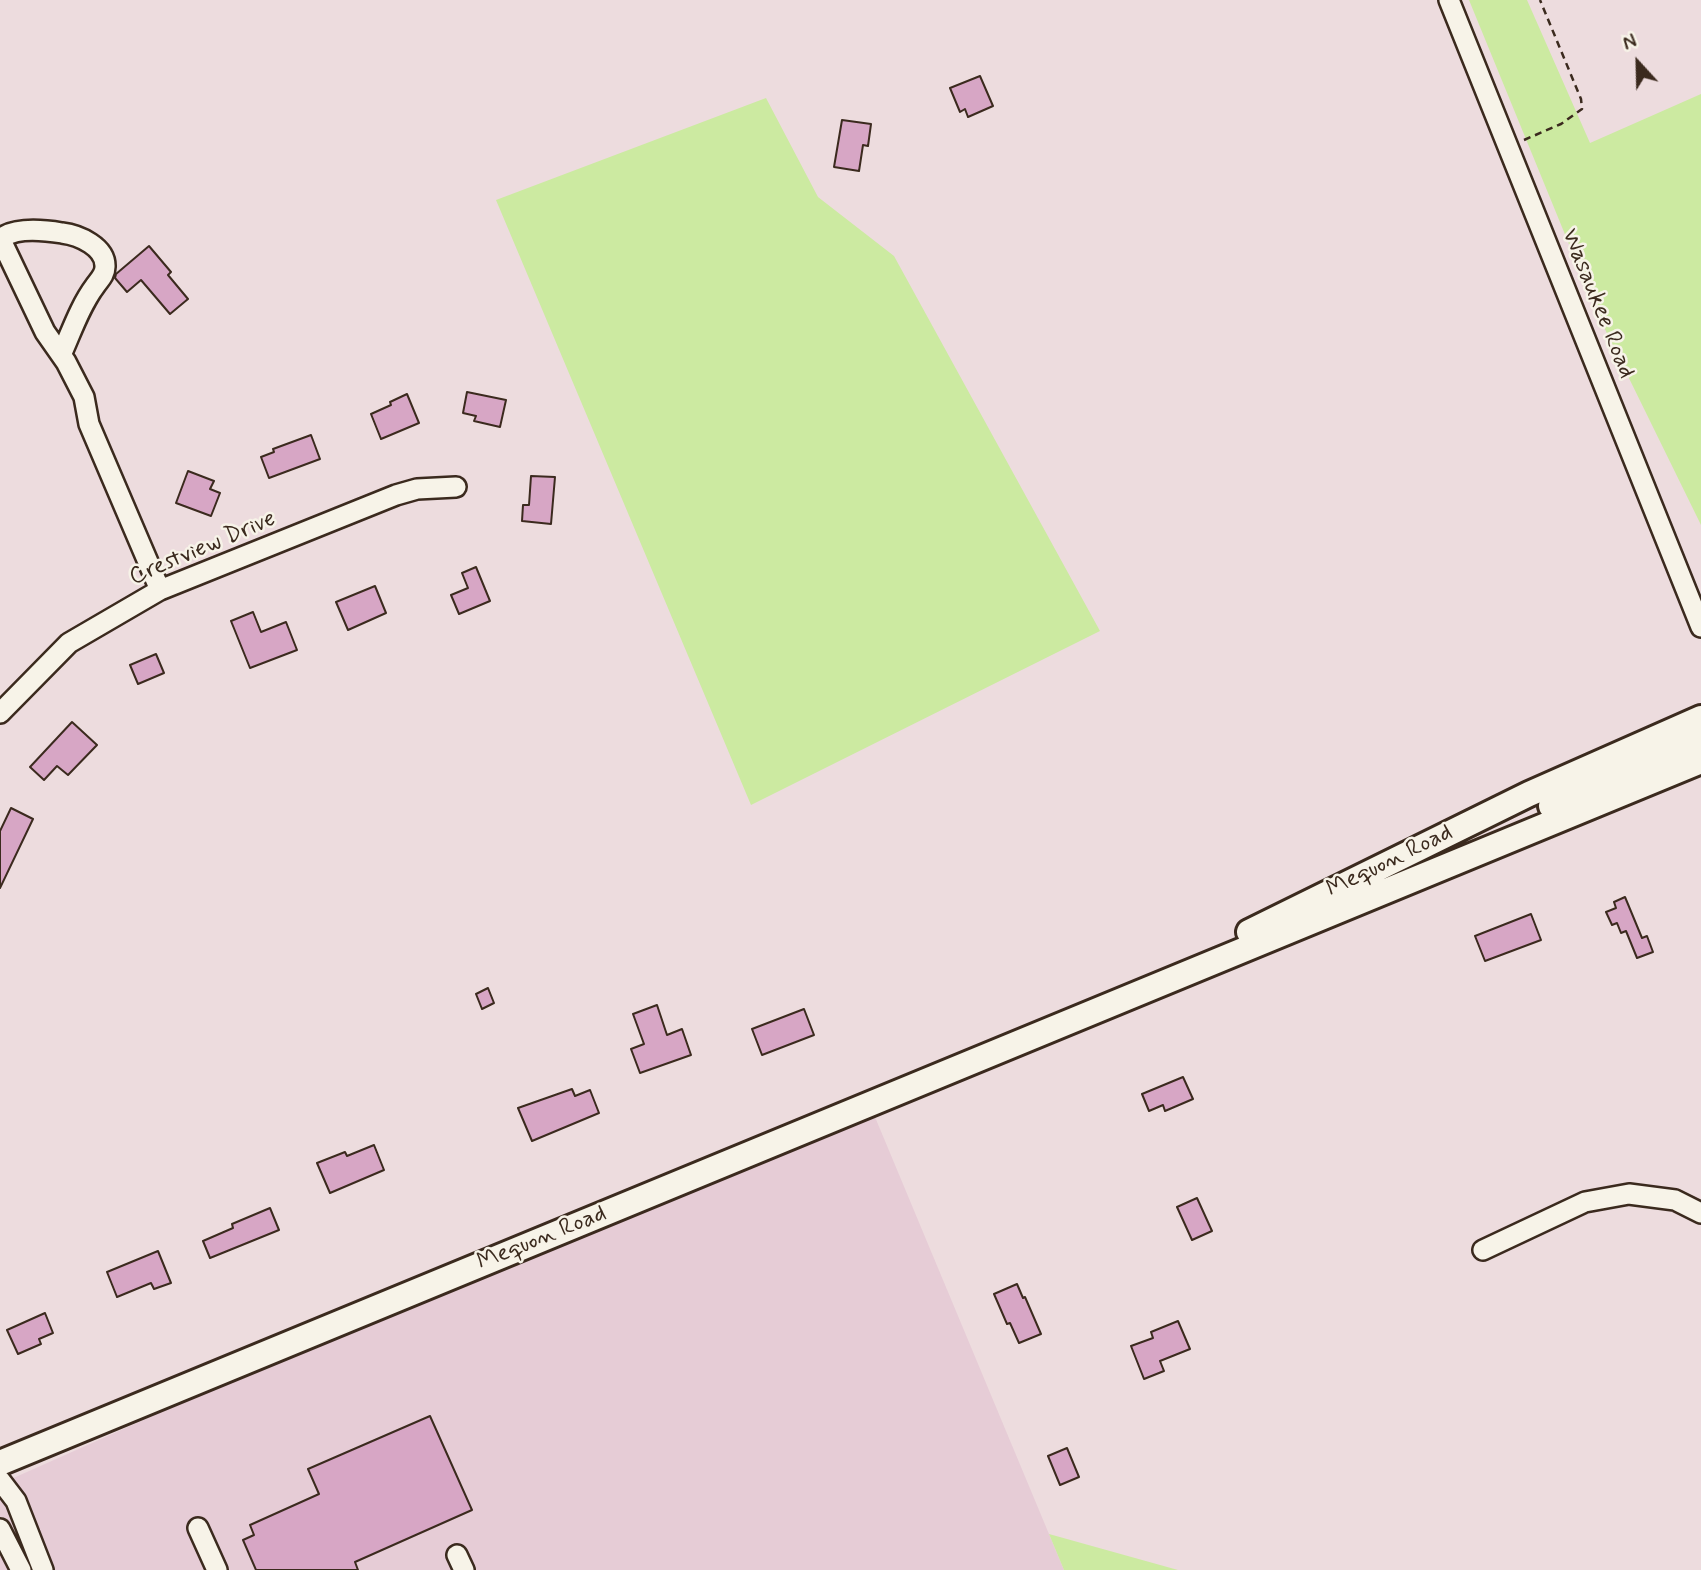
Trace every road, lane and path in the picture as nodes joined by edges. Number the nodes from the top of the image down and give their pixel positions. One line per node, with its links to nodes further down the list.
1 (1449, 0): 3 (street, Wasaukee Road)
2 (1540, 0): 3 (path)
3 (1508, 147): 7 (street, Wasaukee Road)
4 (61, 355): 4 (street); 6 (street)
5 (456, 487): 6 (street, Crestview Drive)
6 (160, 590): 8 (street, Crestview Drive)
7 (1701, 627)
8 (0, 713)
9 (1701, 718): 13 (main road, Mequon Road)
10 (1701, 739): 12 (main road)
11 (1701, 761): 12 (main road, Mequon Road)
12 (1363, 902): 13 (main road, Mequon Road)
13 (1084, 1015): 16 (main road, Mequon Road)
14 (1701, 1213): 15 (street)
15 (1483, 1250)
16 (0, 1463)
17 (0, 1480): 21 (street)
18 (198, 1528): 22 (street)
19 (0, 1529): 20 (street)
20 (21, 1570)
21 (43, 1570)
22 (217, 1570)

